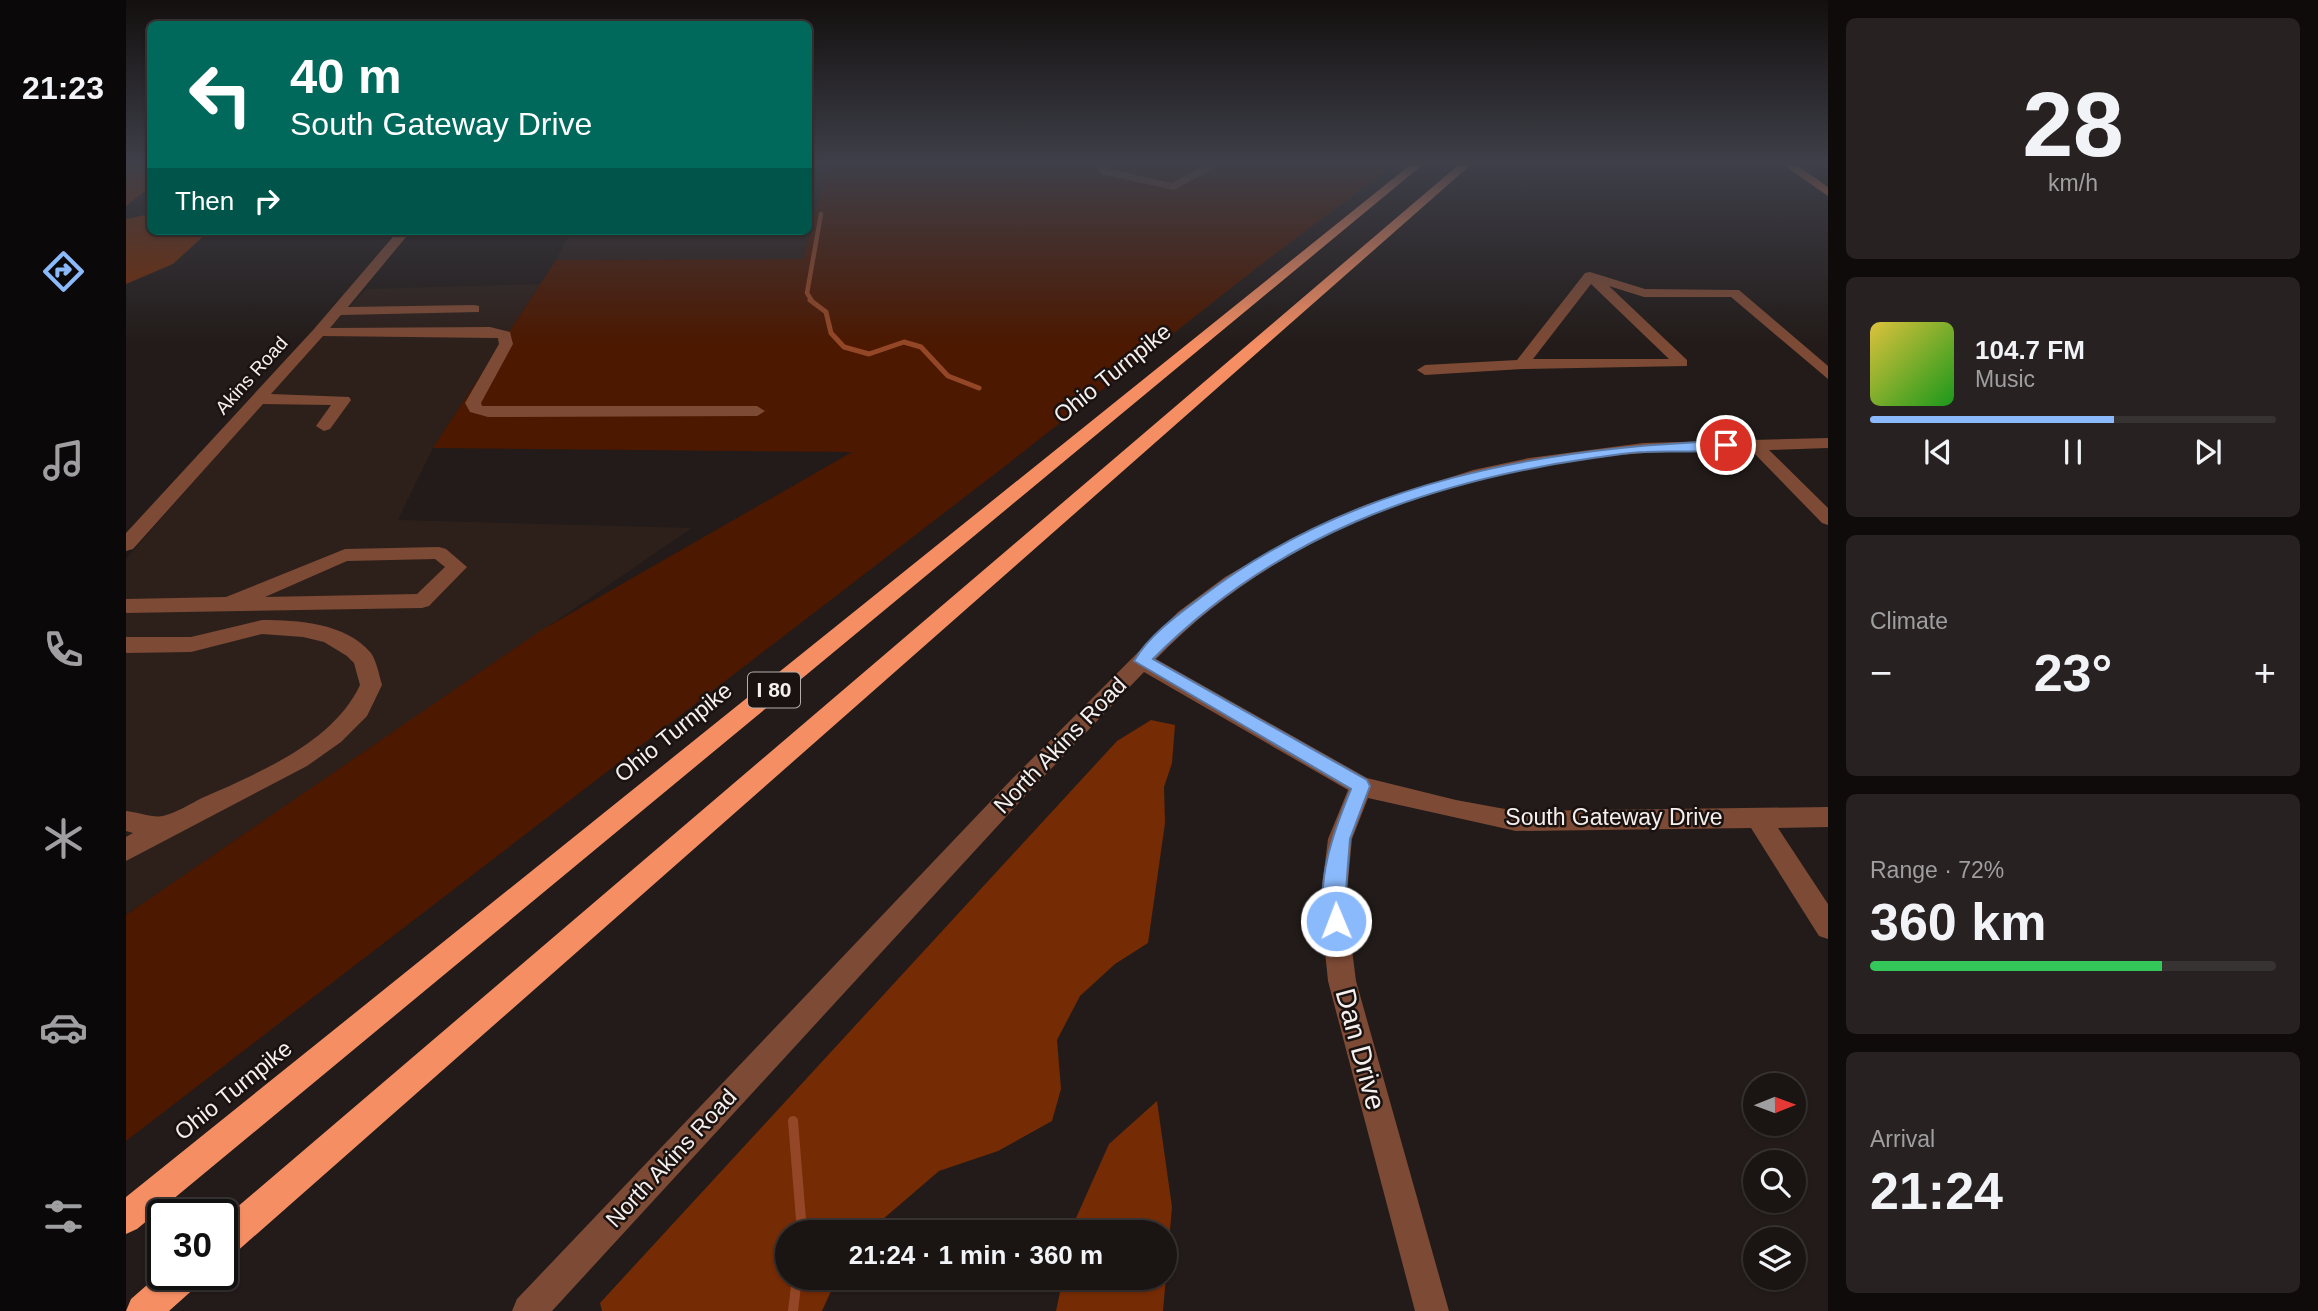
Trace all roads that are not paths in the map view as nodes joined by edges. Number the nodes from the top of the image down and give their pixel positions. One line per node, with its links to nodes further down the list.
1 (1347, 222): 31 (highway, Ohio Turnpike / I 80)
2 (1399, 222): 32 (highway, I 80)
3 (402, 235): 6 (street, Akins Road)
4 (1590, 276): 8 (street); 8 (street); 10 (street)
5 (474, 309): 6 (street)
6 (337, 311): 7 (street, Akins Road)
7 (318, 332): 11 (street, Akins Road); 12 (street)
8 (1522, 365): 9 (street)
9 (1425, 370)
10 (1828, 374)
11 (258, 399): 13 (street); 18 (street, Akins Road)
12 (757, 411)
13 (324, 426)
14 (1828, 443): 15 (street, North Akins Road)
15 (1754, 444): 16 (street); 23 (street, North Akins Road)
16 (1828, 519)
17 (126, 521): 18 (street)
18 (147, 522): 19 (street, Akins Road)
19 (126, 545)
20 (226, 605): 20 (street); 21 (street)
21 (126, 606)
22 (126, 645): 28 (street)
23 (1142, 661): 24 (street, South Gateway Drive); 35 (street, North Akins Road)
24 (1361, 786): 25 (street, South Gateway Drive); 36 (street, Dan Drive)
25 (1757, 817): 26 (street, South Gateway Drive); 30 (street)
26 (1828, 817)
27 (126, 821): 28 (street)
28 (163, 827): 29 (street)
29 (126, 850)
30 (1828, 927)
31 (126, 1219)
32 (238, 1228)
33 (166, 1290): 34 (highway)
34 (142, 1311)
35 (529, 1311)
36 (1432, 1311)

